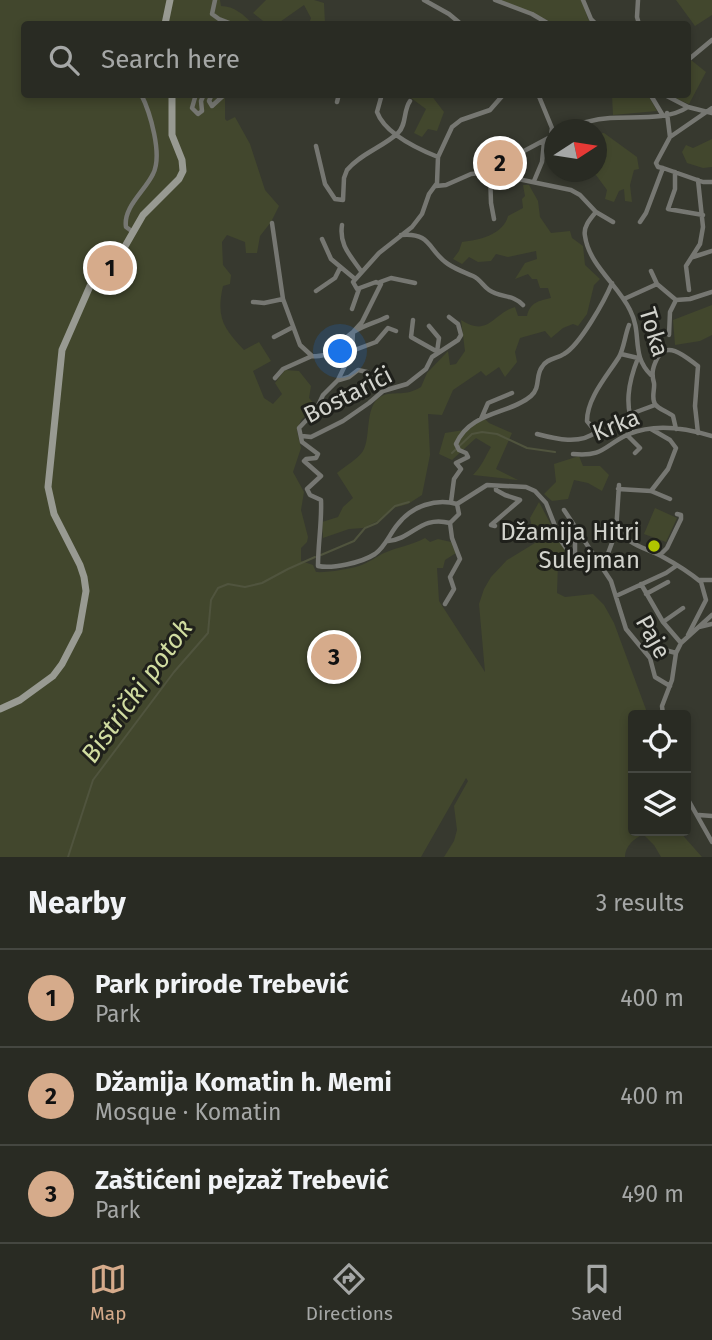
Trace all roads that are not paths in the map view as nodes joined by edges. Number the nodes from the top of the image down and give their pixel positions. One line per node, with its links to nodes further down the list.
1 (170, 0): 7 (main road)
2 (215, 0): 8 (street)
3 (424, 0): 9 (street)
4 (495, 0): 10 (street)
5 (583, 0): 11 (street)
6 (638, 0): 12 (street)
7 (166, 21)
8 (224, 21)
9 (458, 21)
10 (544, 21)
11 (593, 21)
12 (638, 21)
13 (710, 42): 14 (street); 15 (street)
14 (712, 49)
15 (691, 58)
16 (142, 98): 56 (street)
17 (172, 98): 56 (main road)
18 (195, 98): 19 (street)
19 (202, 98)
20 (210, 98): 21 (street)
21 (221, 98)
22 (338, 98): 29 (street)
23 (381, 98): 35 (street)
24 (500, 98): 40 (street)
25 (540, 98): 33 (street)
26 (653, 98): 32 (street)
27 (671, 98): 30 (street)
28 (410, 101): 35 (street)
29 (337, 102)
30 (688, 107): 31 (street); 32 (street)
31 (711, 111): 36 (street)
32 (665, 114): 34 (street); 36 (street)
33 (548, 119)
34 (594, 119)
35 (396, 134): 38 (street); 40 (street)
36 (670, 137): 41 (street)
37 (544, 141): 42 (street)
38 (316, 146)
39 (544, 151): 46 (street)
40 (438, 157): 48 (street)
41 (663, 168): 44 (street); 53 (street)
42 (501, 171): 43 (street); 46 (street)
43 (490, 172): 48 (street); 51 (street)
44 (675, 172): 45 (street); 50 (street)
45 (698, 180): 47 (street); 50 (street)
46 (534, 181): 49 (street)
47 (712, 181)
48 (436, 186): 57 (street)
49 (596, 212): 52 (street); 67 (street, Toka)
50 (703, 215): 60 (street)
51 (494, 219)
52 (613, 222)
53 (640, 222)
54 (272, 223): 73 (street)
55 (342, 225): 62 (street)
56 (133, 232): 143 (main road)
57 (400, 235): 62 (street); 77 (street)
58 (322, 239): 61 (street)
59 (712, 251): 60 (street)
60 (692, 257): 70 (street)
61 (340, 268): 64 (street); 71 (street)
62 (361, 271): 64 (street)
63 (651, 271): 68 (street)
64 (355, 279): 69 (street)
65 (380, 282): 66 (street); 69 (street); 86 (street, Bostarići)
66 (415, 283)
67 (612, 283): 74 (street, Toka); 101 (street)
68 (656, 284): 74 (street); 75 (street)
69 (359, 289): 78 (street)
70 (689, 290)
71 (316, 291)
72 (712, 292): 75 (street)
73 (283, 299): 76 (street); 84 (street)
74 (624, 299): 93 (street, Toka)
75 (676, 300): 87 (street, Toka)
76 (253, 302)
77 (523, 305)
78 (352, 309)
79 (387, 317): 86 (street)
80 (449, 317): 90 (street, Bostarići)
81 (413, 320): 90 (street)
82 (429, 326): 90 (street)
83 (629, 326): 91 (street)
84 (293, 327): 88 (street); 92 (street)
85 (396, 331): 89 (street)
86 (353, 332): 89 (street, Bostarići); 92 (street)
87 (669, 335)
88 (274, 337)
89 (352, 351): 97 (street, Bostarići)
90 (437, 352): 108 (street, Bostarići)
91 (621, 354): 93 (street); 106 (street)
92 (312, 356): 96 (street)
93 (638, 358): 95 (street, Toka); 100 (street)
94 (367, 372): 97 (street)
95 (651, 375): 99 (street, Toka); 105 (street, Toka)
96 (275, 378)
97 (338, 380): 108 (street, Bostarići)
98 (512, 393): 101 (street)
99 (656, 405): 100 (street); 103 (street)
100 (628, 415): 104 (street)
101 (480, 420): 115 (street)
102 (651, 428): 103 (street, Krka); 104 (street, Krka); 113 (street)
103 (676, 429): 105 (street, Krka)
104 (635, 432): 107 (street, Krka)
105 (698, 433): 109 (street, Krka)
106 (537, 434)
107 (627, 435): 110 (street); 111 (street, Krka)
108 (302, 436): 122 (street)
109 (712, 436)
110 (635, 453)
111 (573, 454)
112 (496, 486): 115 (street); 119 (street); 121 (street)
113 (651, 491): 114 (street); 120 (street)
114 (670, 499)
115 (454, 503): 118 (street); 122 (street)
116 (564, 510): 121 (street, Paje)
117 (677, 514): 123 (street)
118 (450, 523): 122 (street); 132 (street)
119 (495, 526)
120 (617, 526): 123 (street); 125 (street)
121 (581, 539): 125 (street, Paje)
122 (387, 541)
123 (660, 555): 124 (street)
124 (676, 566): 126 (street); 129 (street, Paje)
125 (603, 568): 131 (street, Paje)
126 (698, 579): 127 (street); 138 (street, Paje)
127 (712, 580)
128 (668, 582): 130 (street)
129 (641, 584): 130 (street, Paje); 131 (street, Paje)
130 (646, 594): 135 (street, Paje)
131 (616, 596): 140 (street, Paje)
132 (445, 604)
133 (682, 608): 135 (street)
134 (712, 615): 137 (street)
135 (663, 622): 139 (street, Paje)
136 (712, 624): 137 (street)
137 (696, 628): 138 (street)
138 (688, 635): 139 (street)
139 (681, 643): 141 (street)
140 (645, 652): 141 (street); 142 (street, Paje)
141 (676, 653): 142 (street)
142 (670, 686): 144 (street)
143 (0, 709)
144 (662, 710)
145 (691, 803): 146 (street)
146 (699, 815): 147 (street); 148 (street)
147 (712, 816)
148 (712, 842)

